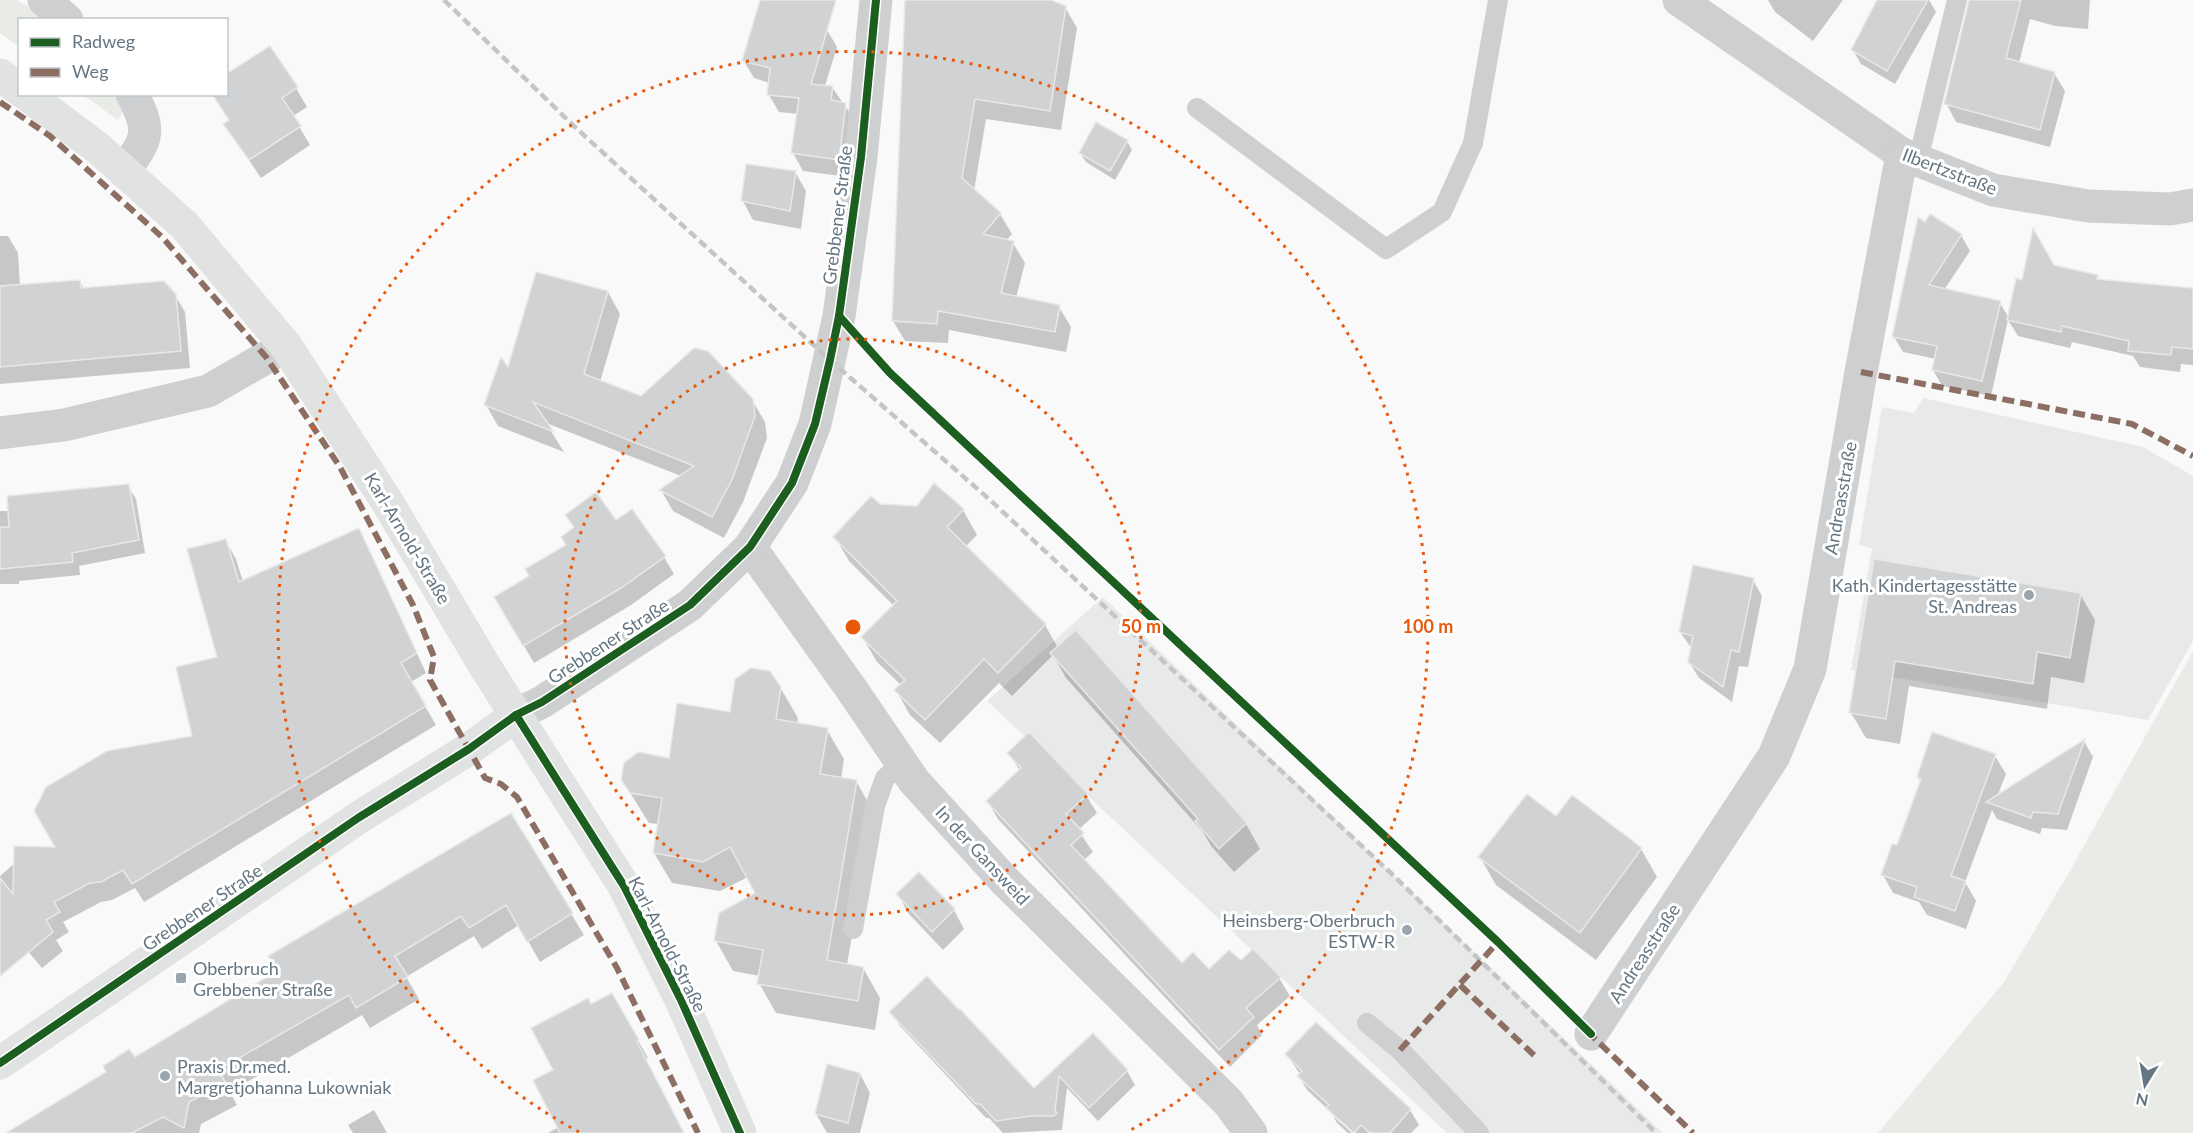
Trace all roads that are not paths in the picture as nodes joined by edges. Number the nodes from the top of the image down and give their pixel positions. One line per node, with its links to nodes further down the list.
1 (44, 0): 6 (street)
2 (876, 0): 17 (street, Grebbener Straße)
3 (1498, 0): 11 (lane)
4 (1679, 0): 12 (street, Ilbertzstraße)
5 (1957, 0): 12 (lane)
6 (65, 18)
7 (0, 75): 8 (main road)
8 (18, 88)
9 (29, 96): 13 (main road, Karl-Arnold-Straße)
10 (133, 96): 13 (street)
11 (1197, 108)
12 (1910, 157): 14 (street, Ilbertzstraße); 22 (street, Andreasstraße)
13 (124, 171): 15 (main road, Karl-Arnold-Straße)
14 (2193, 205)
15 (286, 346): 16 (street); 18 (main road, Karl-Arnold-Straße)
16 (0, 434)
17 (750, 547): 18 (street, Grebbener Straße); 19 (street, In der Gansweid)
18 (516, 715): 23 (main road, Grebbener Straße); 24 (main road, Karl-Arnold-Straße)
19 (902, 764): 20 (lane); 25 (street, In der Gansweid)
20 (853, 929)
21 (1367, 1023): 26 (lane)
22 (1591, 1034)
23 (0, 1063)
24 (740, 1133)
25 (1251, 1133)
26 (1479, 1133)

